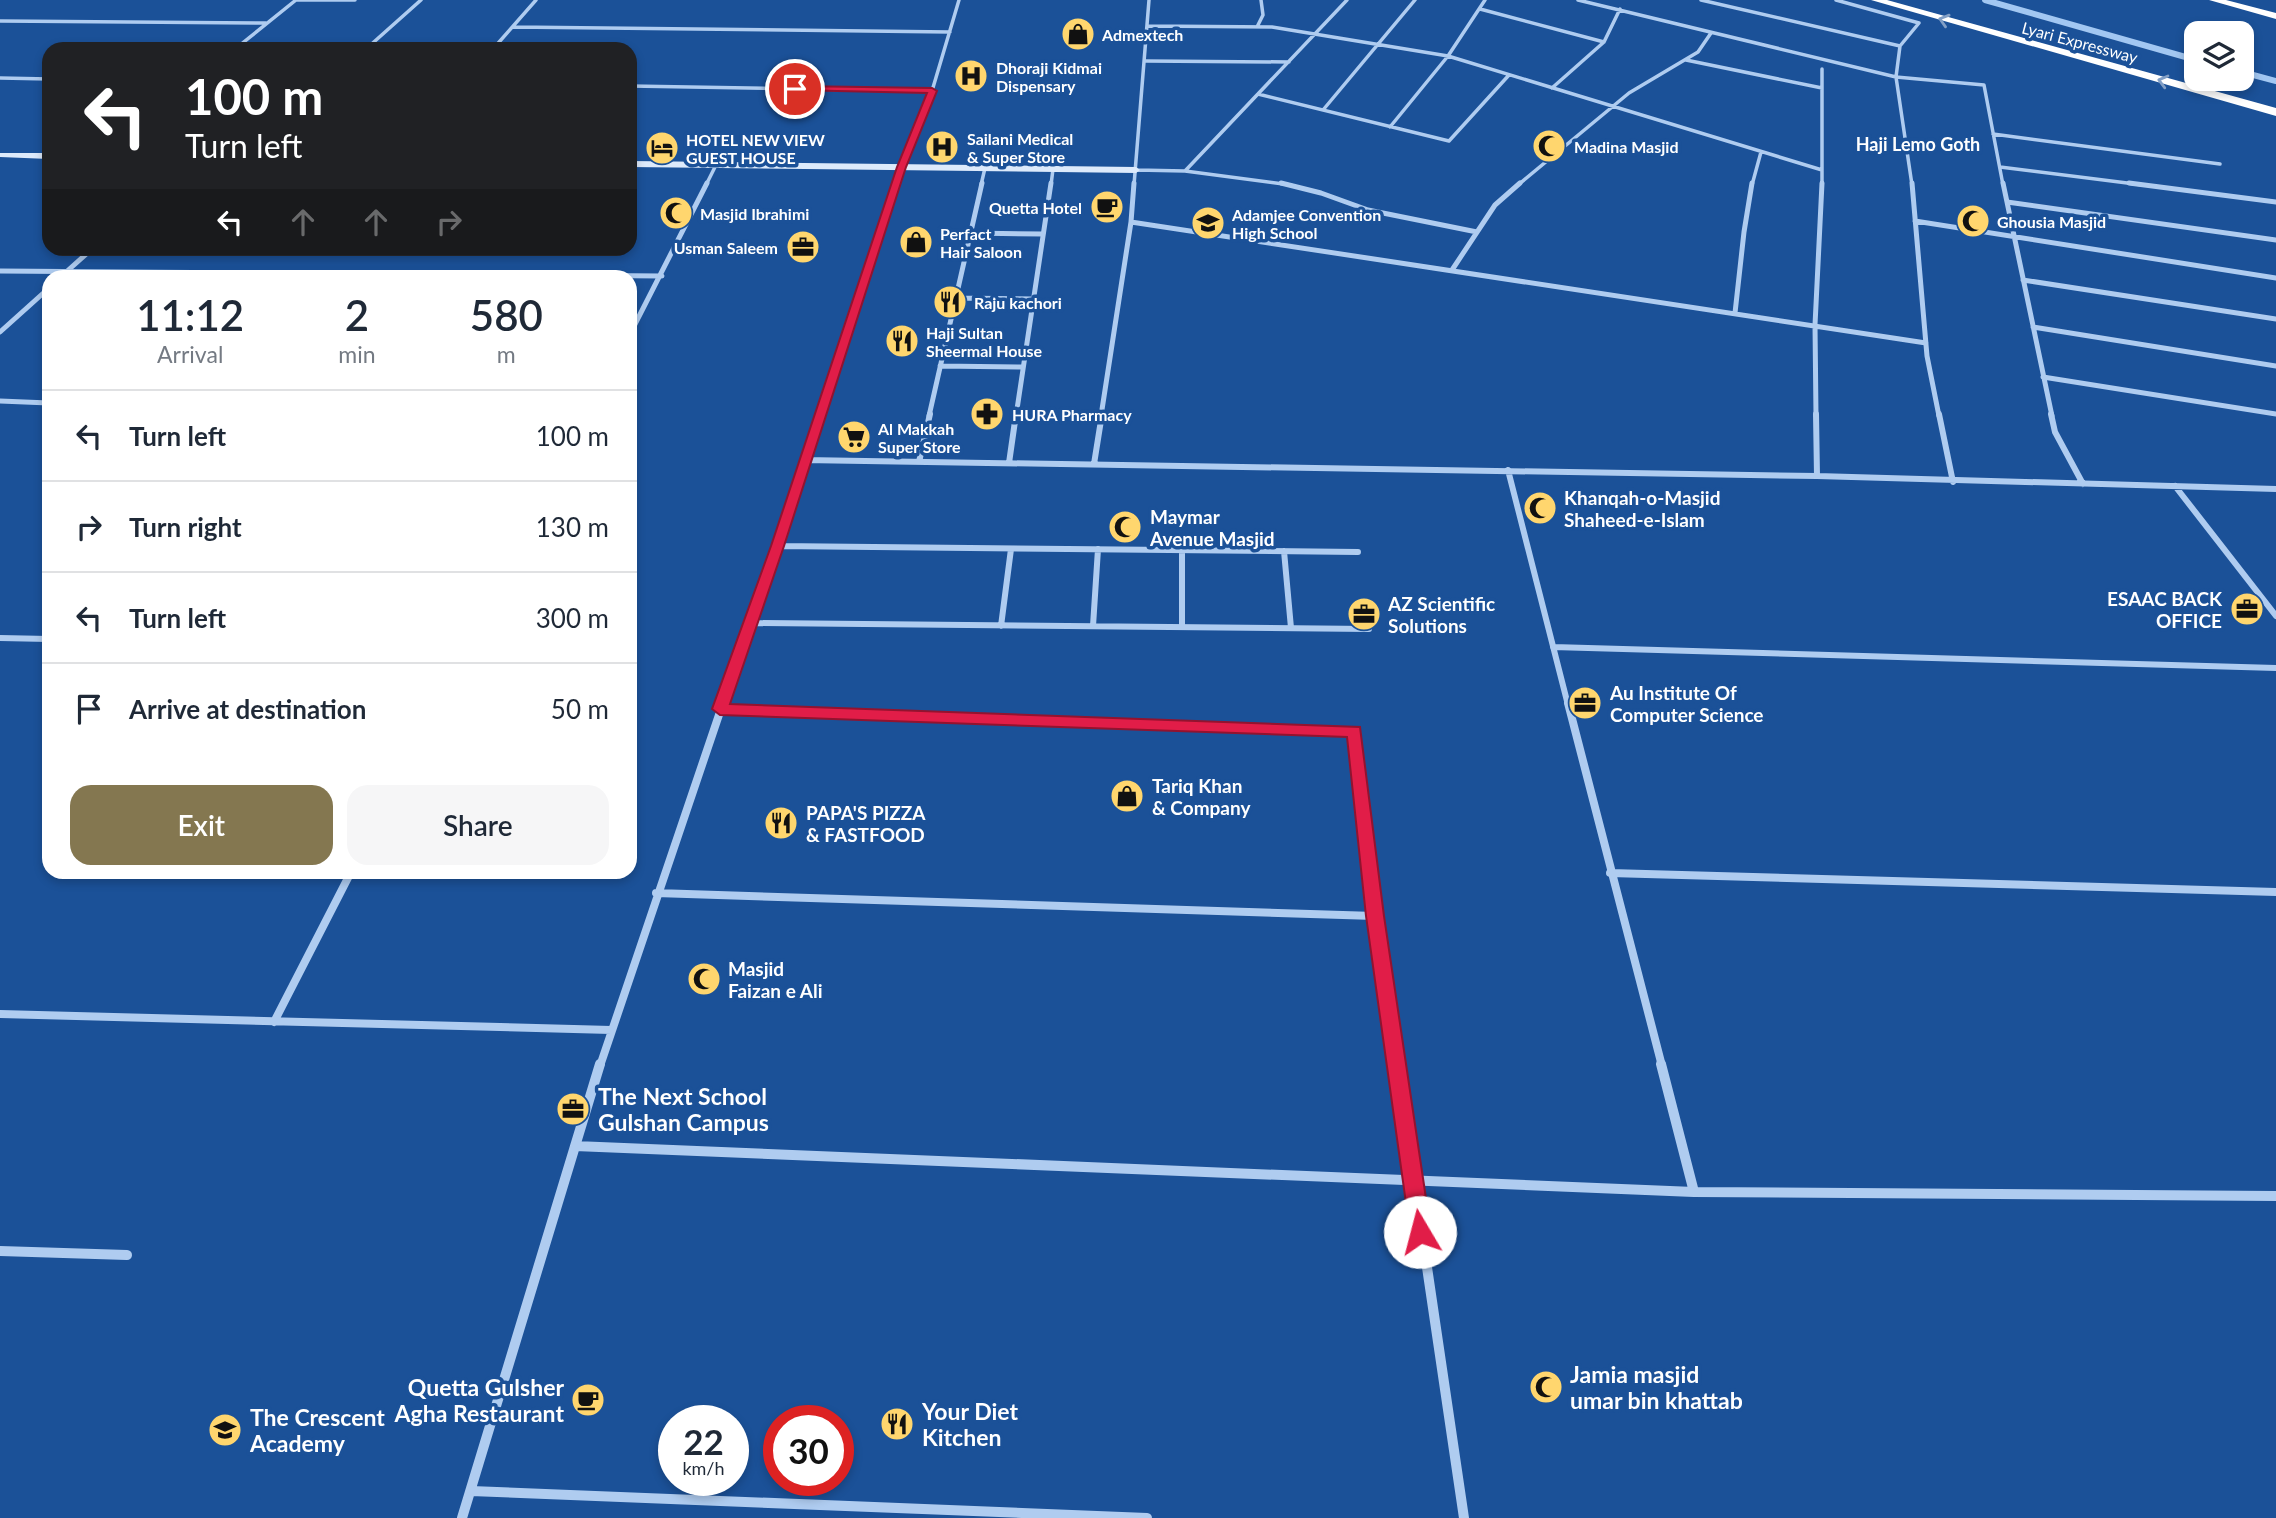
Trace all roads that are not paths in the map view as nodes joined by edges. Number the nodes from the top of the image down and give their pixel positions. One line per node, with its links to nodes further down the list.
1 (296, 0): 2 (street); 20 (street)
2 (355, 0)
3 (421, 0): 28 (street)
4 (536, 0): 22 (street)
5 (959, 0): 24 (street)
6 (1150, 0): 21 (street)
7 (1261, 0): 23 (street)
8 (1347, 0): 26 (street)
9 (1415, 0): 31 (street)
10 (1485, 0): 16 (street)
11 (1578, 0): 17 (street)
12 (1701, 0): 32 (street)
13 (1836, 0): 32 (street)
14 (1876, 0): 49 (highway, Lyari Expressway, one-way to 14)
15 (2214, 0): 18 (highway)
16 (1479, 9): 30 (street); 33 (street)
17 (1620, 9): 25 (street); 30 (street)
18 (2276, 16)
19 (0, 21): 20 (street)
20 (266, 23): 27 (street)
21 (1148, 26): 23 (street); 35 (street)
22 (513, 27): 24 (street); 29 (street)
23 (1257, 27): 26 (street)
24 (950, 32): 45 (street)
25 (1711, 33): 34 (street); 39 (street)
26 (1316, 34): 31 (street); 36 (street)
27 (243, 42)
28 (374, 42)
29 (499, 42)
30 (1604, 42): 43 (street)
31 (1379, 44): 33 (street); 48 (street)
32 (1900, 46): 39 (street)
33 (1448, 56): 38 (street); 50 (street)
34 (1685, 60): 44 (street); 47 (street)
35 (1146, 61): 36 (street); 62 (street)
36 (1289, 62): 46 (street)
37 (1822, 69): 44 (street)
38 (1509, 75): 43 (street); 50 (street)
39 (1896, 77): 51 (street); 67 (street)
40 (0, 78): 41 (street)
41 (42, 79)
42 (637, 86): 45 (street)
43 (1552, 88): 47 (street)
44 (1822, 88): 63 (street)
45 (932, 91): 58 (street)
46 (1258, 94): 48 (street); 64 (street)
47 (1612, 106): 52 (street); 69 (street)
48 (1323, 110): 50 (street)
49 (2276, 112)
50 (1390, 127)
51 (1993, 134): 56 (street); 59 (street)
52 (1761, 152): 63 (street); 86 (street)
53 (0, 155): 54 (street)
54 (42, 156)
55 (637, 164): 57 (street)
56 (2220, 164)
57 (716, 165): 58 (street); 80 (street)
58 (902, 167): 60 (street); 100 (street)
59 (2000, 167): 65 (street); 66 (street)
60 (985, 168): 61 (street); 70 (street)
61 (1053, 169): 62 (street); 71 (street)
62 (1136, 170): 64 (street); 68 (street)
63 (1822, 170): 89 (street)
64 (1185, 171): 69 (street)
65 (2007, 202): 72 (street); 73 (street)
66 (2276, 202)
67 (1915, 221): 72 (street); 92 (street)
68 (1131, 222): 76 (street); 103 (street)
69 (1477, 232): 76 (street)
70 (970, 233): 71 (street); 84 (street)
71 (1043, 234): 85 (street)
72 (2013, 237): 81 (street); 82 (street)
73 (2276, 240)
74 (84, 256): 75 (street)
75 (68, 270)
76 (1452, 270): 86 (street)
77 (0, 271): 78 (street)
78 (42, 273)
79 (637, 276): 80 (street)
80 (662, 276): 88 (street)
81 (2276, 278)
82 (2023, 280): 87 (street); 90 (street)
83 (42, 294): 91 (street)
84 (956, 298): 85 (street); 93 (street)
85 (1033, 299): 95 (street)
86 (1735, 313): 89 (street)
87 (2276, 319)
88 (637, 321)
89 (1815, 325): 92 (street); 105 (street)
90 (2033, 327): 94 (street); 96 (street)
91 (0, 332)
92 (1926, 343): 106 (street)
93 (940, 366): 95 (street); 101 (street)
94 (2276, 366)
95 (1023, 367): 102 (street)
96 (2043, 377): 99 (street); 107 (street)
97 (0, 401): 98 (street)
98 (42, 402)
99 (2276, 414)
100 (804, 460): 101 (street); 110 (street)
101 (919, 462): 102 (street)
102 (1009, 463): 103 (street)
103 (1094, 464): 104 (street)
104 (1508, 470): 105 (street); 125 (street)
105 (1817, 476): 106 (street)
106 (1953, 482): 107 (street)
107 (2083, 484): 108 (street)
108 (2175, 486): 109 (street); 116 (street)
109 (2276, 489)
110 (777, 546): 111 (street); 117 (street)
111 (1011, 549): 112 (street); 118 (street)
112 (1098, 549): 113 (street); 119 (street)
113 (1182, 550): 114 (street); 120 (street)
114 (1284, 551): 115 (street); 121 (street)
115 (1358, 552)
116 (2276, 616)
117 (750, 623): 118 (street); 127 (street)
118 (1001, 626): 119 (street)
119 (1093, 626): 120 (street)
120 (1182, 627): 121 (street)
121 (1291, 628): 122 (street)
122 (1369, 629)
123 (0, 638): 124 (street)
124 (42, 639)
125 (1553, 647): 126 (street); 128 (street)
126 (2276, 668)
127 (720, 709): 131 (street); 132 (street)
128 (1610, 873): 130 (street); 138 (street)
129 (347, 879): 134 (street)
130 (2276, 892)
131 (656, 893): 132 (street); 135 (street)
132 (1375, 916): 137 (street)
133 (0, 1014): 134 (street)
134 (274, 1022): 135 (street)
135 (611, 1030): 136 (street)
136 (575, 1146): 137 (street); 142 (street)
137 (1413, 1180): 138 (street); 145 (street)
138 (1694, 1192): 139 (street)
139 (2276, 1196)
140 (0, 1251): 141 (street)
141 (127, 1255)
142 (471, 1491): 143 (street); 144 (street)
143 (462, 1518)
144 (1147, 1518)
145 (1464, 1518)

